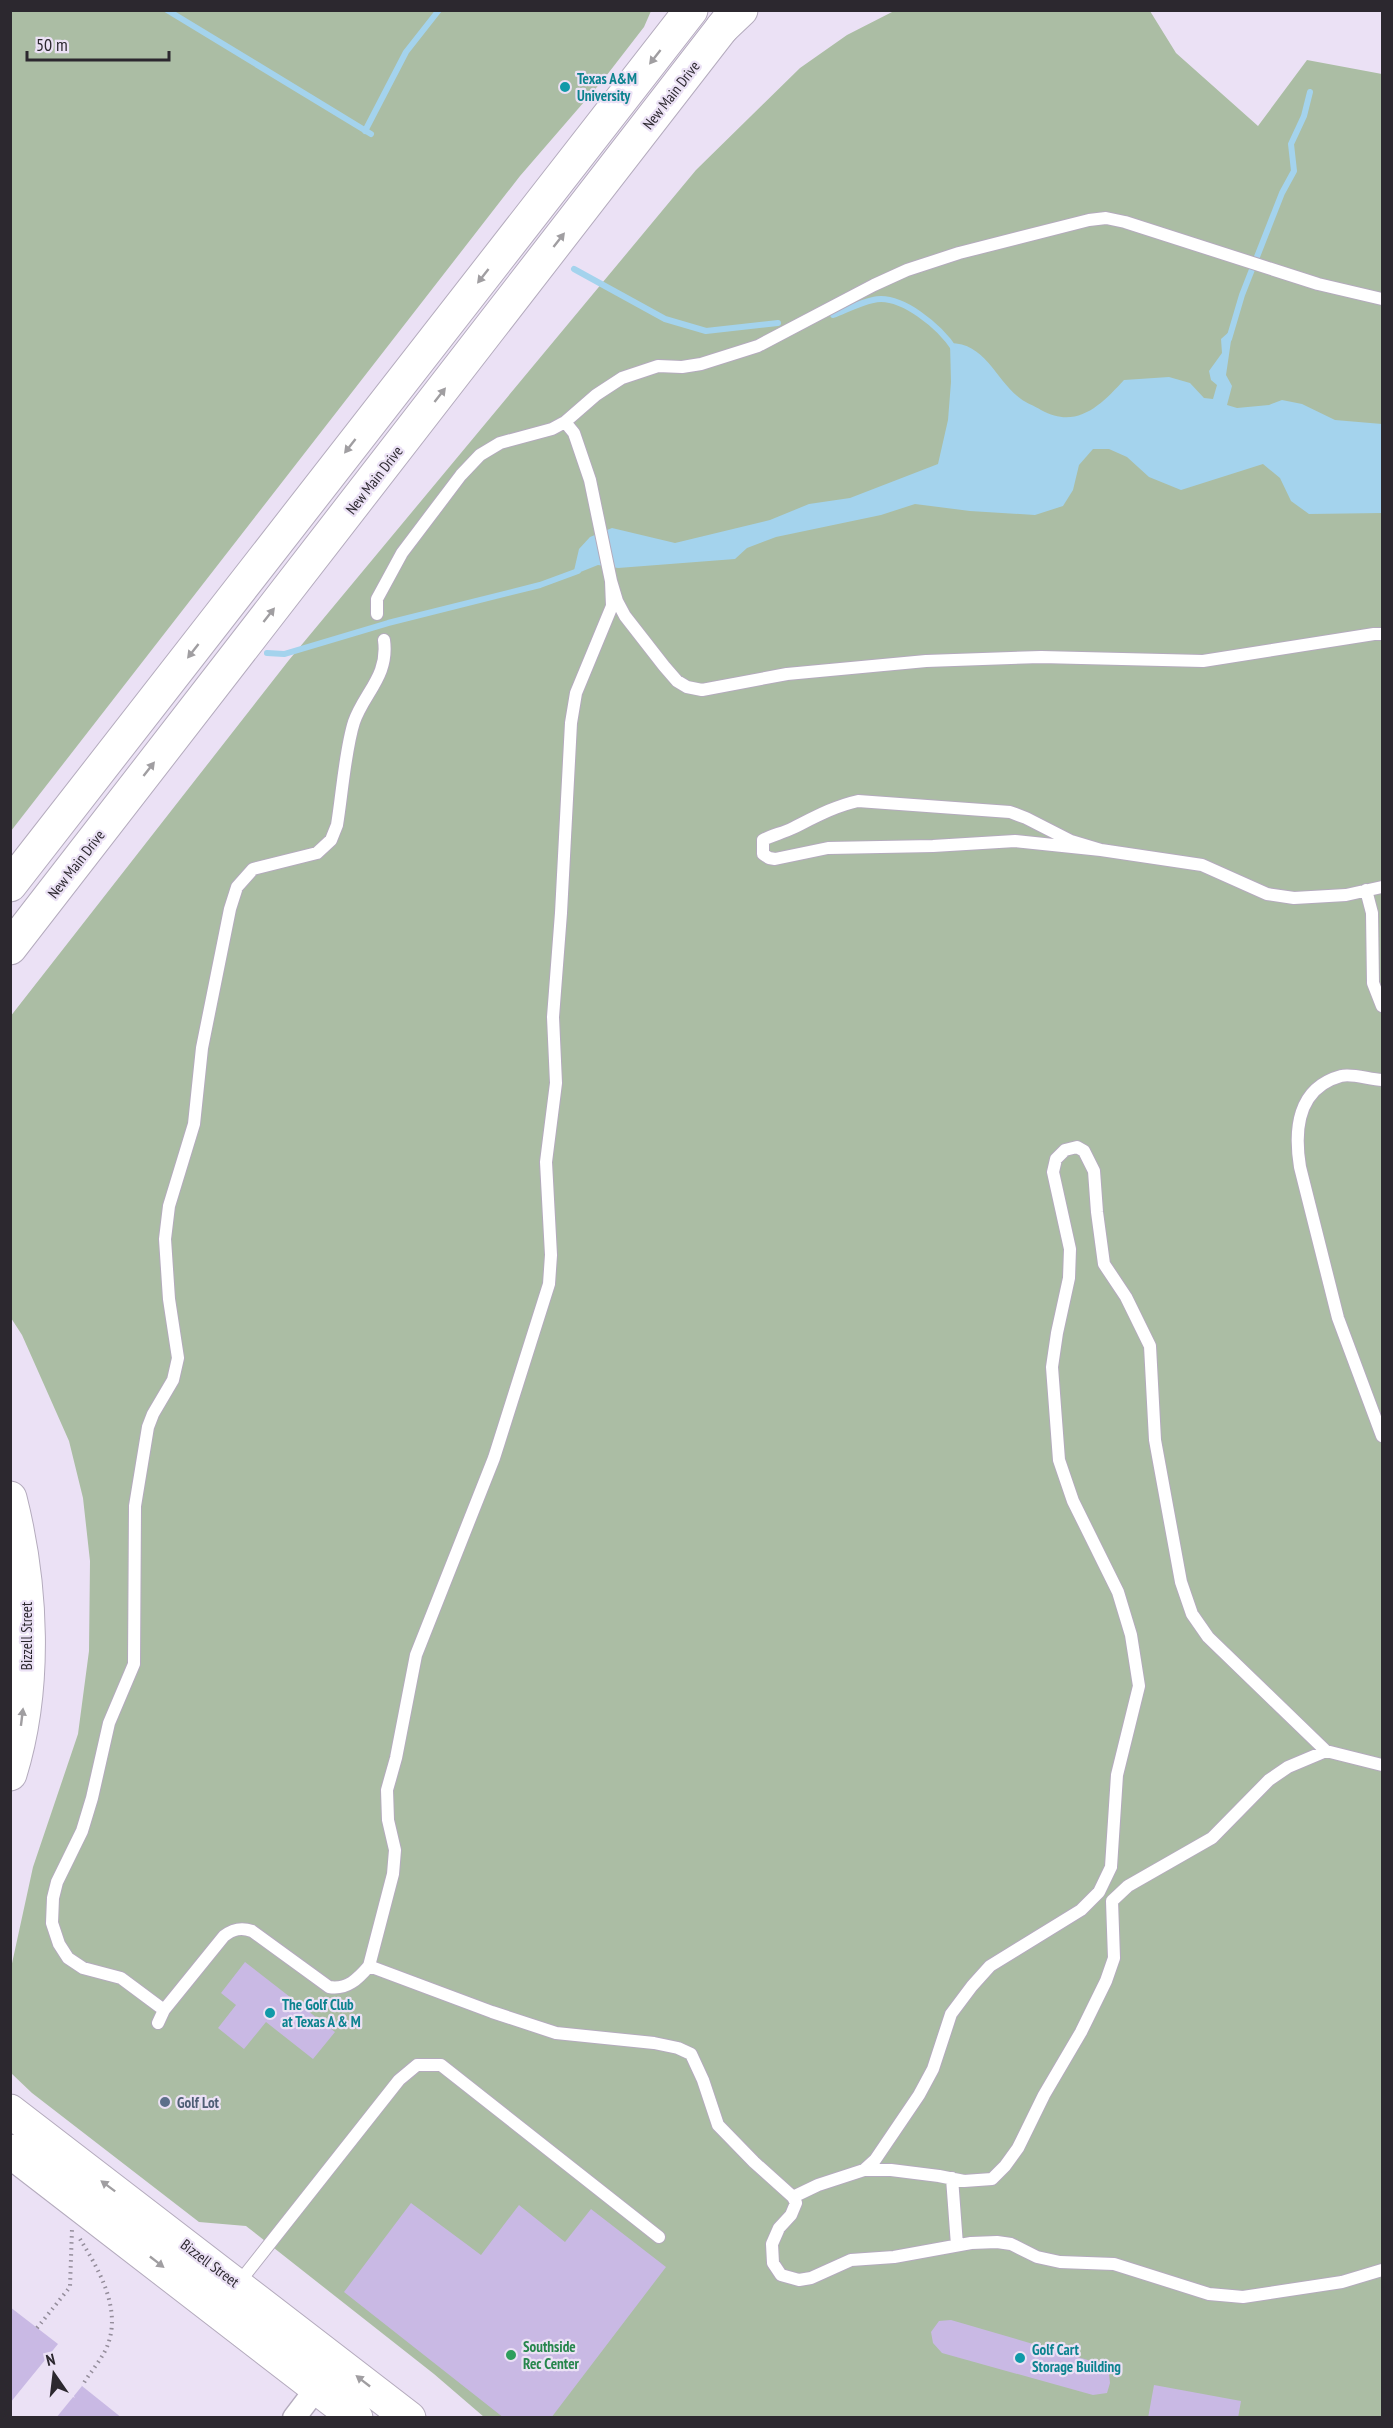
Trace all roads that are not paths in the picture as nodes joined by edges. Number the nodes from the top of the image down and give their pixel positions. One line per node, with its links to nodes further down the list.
1 (691, 10): 4 (street, one-way to 4)
2 (733, 16): 6 (street, New Main Drive, one-way to 2)
3 (1383, 299): 5 (lane)
4 (381, 407): 6 (street); 11 (street, one-way to 11)
5 (565, 422): 7 (lane); 8 (lane)
6 (413, 429): 12 (street, New Main Drive, one-way to 6)
7 (611, 581): 9 (lane); 26 (lane)
8 (377, 614)
9 (1383, 634)
10 (384, 640): 27 (lane)
11 (89, 784): 12 (street); 14 (street)
12 (120, 806): 17 (street, New Main Drive)
13 (1101, 850): 13 (lane); 16 (lane)
14 (10, 885)
15 (1383, 887): 16 (lane)
16 (1366, 890): 18 (lane)
17 (10, 948)
18 (1383, 1006)
19 (1383, 1080): 20 (lane)
20 (1383, 1436)
21 (10, 1498): 22 (street, Bizzell Street)
22 (19, 1659): 25 (street, Bizzell Street, one-way to 22)
23 (1326, 1751): 24 (lane); 31 (lane); 32 (lane)
24 (1383, 1765)
25 (10, 1774)
26 (369, 1966): 27 (lane); 33 (lane)
27 (164, 2010): 28 (lane)
28 (158, 2023)
29 (10, 2111): 34 (street, Bizzell Street, one-way to 29)
30 (10, 2151): 34 (street, Bizzell Street)
31 (864, 2170): 32 (lane); 33 (lane)
32 (952, 2178): 36 (lane)
33 (793, 2197): 36 (lane)
34 (136, 2226): 38 (street, Bizzell Street)
35 (659, 2237): 38 (lane)
36 (957, 2246): 37 (lane)
37 (1383, 2270)
38 (228, 2297): 39 (street, Bizzell Street); 40 (street, Bizzell Street)
39 (337, 2361): 40 (street); 43 (street, Bizzell Street, one-way to 39)
40 (318, 2387): 41 (street); 42 (street, Bizzell Street)
41 (294, 2418)
42 (356, 2418)
43 (409, 2418)

